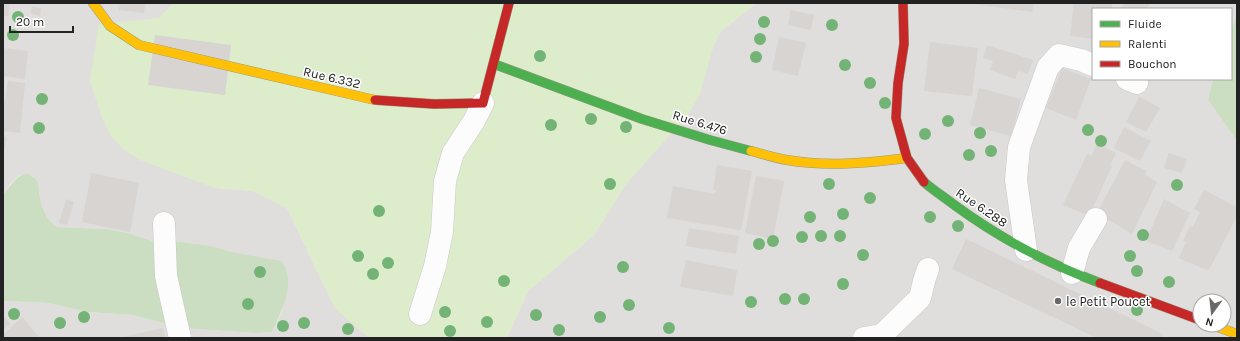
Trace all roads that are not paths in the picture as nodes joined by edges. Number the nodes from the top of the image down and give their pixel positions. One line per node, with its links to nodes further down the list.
1 (93, 3): 6 (street, Rue 6.332)
2 (509, 3): 4 (street)
3 (903, 3): 7 (street, Rue 6.288)
4 (494, 64): 6 (street); 7 (street, Rue 6.476)
5 (1092, 65): 10 (street)
6 (483, 103): 13 (street)
7 (907, 158): 10 (street, Rue 6.288)
8 (1096, 219): 12 (street)
9 (164, 223): 16 (street)
10 (1026, 250): 12 (street, Rue 6.288)
11 (928, 269): 15 (street)
12 (1072, 273): 14 (street, Rue 6.288)
13 (420, 314)
14 (1192, 317)
15 (879, 337)
16 (180, 338)

